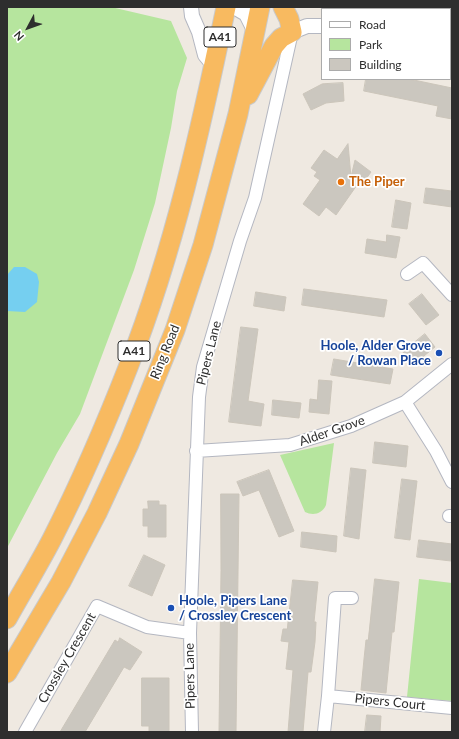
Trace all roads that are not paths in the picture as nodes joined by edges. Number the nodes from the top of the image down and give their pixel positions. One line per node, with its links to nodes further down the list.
1 (191, 7): 9 (street)
2 (226, 7): 9 (highway, A41)
3 (234, 7): 7 (street)
4 (260, 7): 7 (highway, Ring Road / A41)
5 (283, 7): 8 (highway)
6 (321, 26): 8 (street)
7 (255, 32): 10 (highway, Ring Road / A41)
8 (292, 32): 10 (highway); 15 (street, Pipers Lane)
9 (214, 66): 18 (highway, A41)
10 (238, 114): 20 (highway, Ring Road / A41)
11 (407, 274): 12 (street)
12 (452, 296)
13 (452, 364): 14 (street, Alder Grove)
14 (405, 402): 15 (street, Alder Grove); 16 (street)
15 (196, 451): 19 (street, Pipers Lane)
16 (452, 482)
17 (352, 598): 21 (street)
18 (7, 619)
19 (190, 633): 23 (street, Crossley Crescent); 24 (street, Pipers Lane)
20 (7, 673)
21 (328, 696): 22 (street, Pipers Court); 25 (street)
22 (452, 708)
23 (25, 732)
24 (192, 732)
25 (324, 732)

